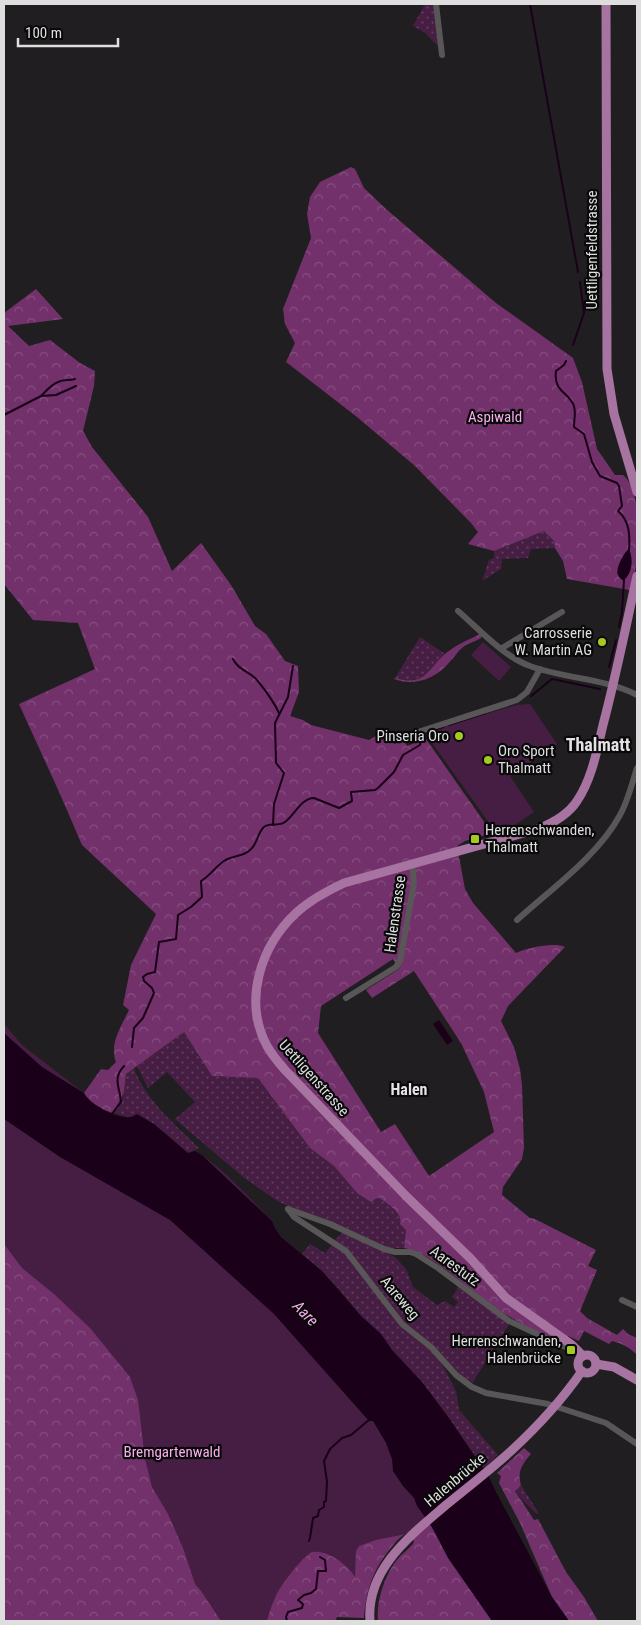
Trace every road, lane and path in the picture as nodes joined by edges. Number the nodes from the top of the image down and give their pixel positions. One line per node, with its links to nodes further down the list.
1 (436, 4): 3 (street)
2 (606, 4): 4 (main road, Uettligenfeldstrasse)
3 (442, 55)
4 (637, 492)
5 (637, 576): 10 (main road)
6 (458, 611): 8 (street)
7 (562, 612): 8 (street)
8 (502, 648): 9 (street)
9 (540, 669): 10 (street); 12 (street)
10 (613, 686): 11 (street); 14 (main road, Uettligenstrasse)
11 (637, 695)
12 (418, 732)
13 (637, 768): 15 (street)
14 (412, 864): 16 (street, Halenstrasse); 20 (main road, Uettligenstrasse)
15 (517, 920)
16 (346, 998)
17 (288, 1209): 20 (street, Aarestutz); 25 (street, Aareweg)
18 (622, 1300): 19 (street)
19 (637, 1307)
20 (572, 1345): 21 (main road, Uettligenstrasse)
21 (583, 1356): 22 (main road); 23 (main road)
22 (596, 1364): 23 (main road); 24 (main road)
23 (582, 1371): 26 (main road, Halenbrücke)
24 (637, 1380)
25 (637, 1444)
26 (370, 1621)

